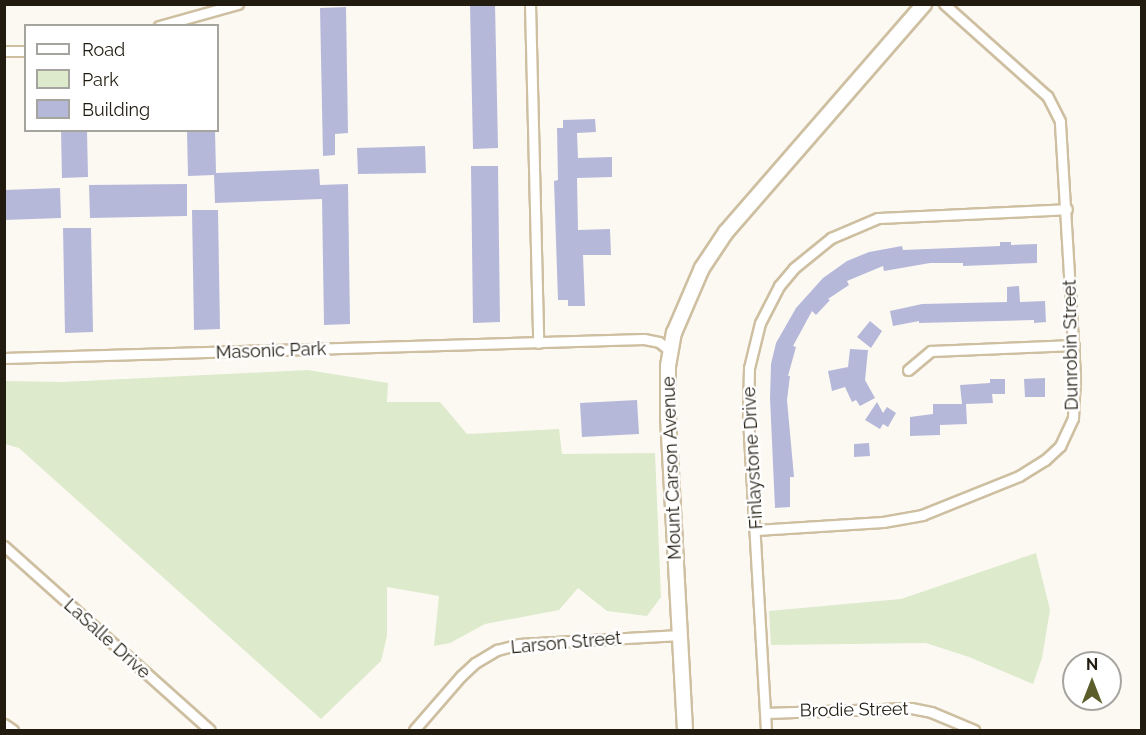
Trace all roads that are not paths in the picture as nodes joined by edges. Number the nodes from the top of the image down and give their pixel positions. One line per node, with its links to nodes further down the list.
1 (238, 4): 5 (street)
2 (530, 4): 9 (street)
3 (924, 4): 11 (main road, Mount Carson Avenue)
4 (944, 4): 8 (street, Dunrobin Street)
5 (166, 24)
6 (4, 51): 7 (street)
7 (24, 51)
8 (1066, 209): 10 (street, Dunrobin Street); 14 (street, Finlaystone Drive)
9 (538, 343): 11 (street, Masonic Park); 12 (street, Masonic Park)
10 (1074, 345): 13 (street); 14 (street, Dunrobin Street)
11 (670, 351): 16 (main road, Mount Carson Avenue)
12 (4, 358)
13 (908, 370)
14 (756, 530): 17 (street, Finlaystone Drive)
15 (4, 546): 20 (street, LaSalle Drive)
16 (680, 635): 21 (street, Larson Street); 22 (main road, Mount Carson Avenue)
17 (765, 713): 23 (street, Finlaystone Drive); 24 (street, Brodie Street)
18 (4, 724): 19 (street)
19 (13, 730)
20 (210, 730)
21 (414, 730)
22 (685, 730)
23 (766, 730)
24 (974, 730)

